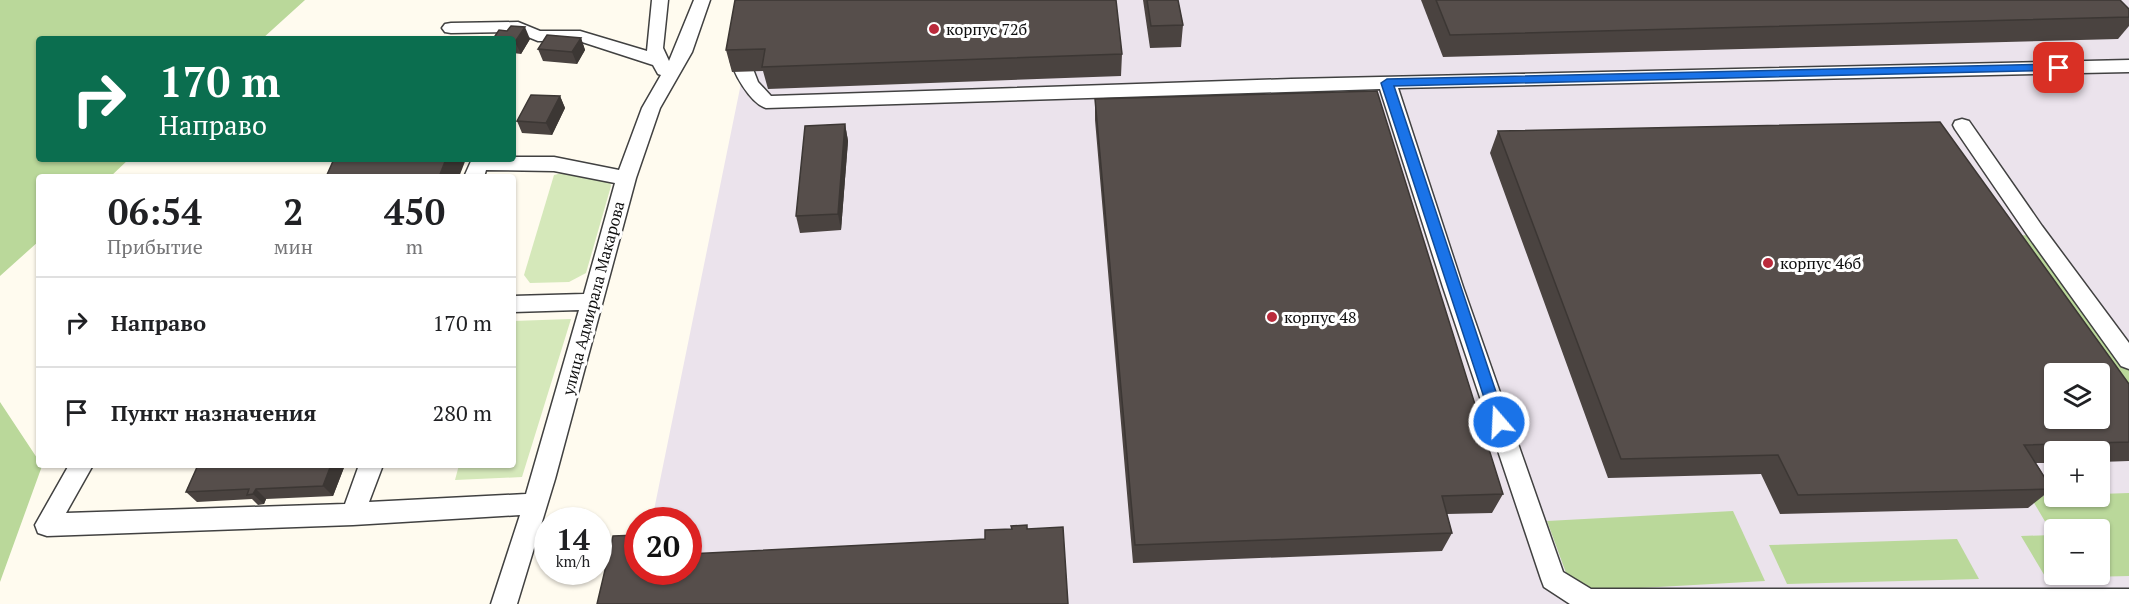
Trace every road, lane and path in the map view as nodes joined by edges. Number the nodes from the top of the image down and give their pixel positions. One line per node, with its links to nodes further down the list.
1 (660, 0): 6 (street)
2 (702, 0): 6 (street, улица Адмирала Макарова)
3 (751, 0): 7 (street)
4 (451, 28): 6 (street)
5 (2129, 66): 7 (street)
6 (664, 70): 10 (street, улица Адмирала Макарова)
7 (1387, 83): 18 (street)
8 (1962, 125): 13 (street)
9 (475, 174): 10 (street)
10 (626, 178): 11 (street, улица Адмирала Макарова)
11 (592, 302): 12 (street); 16 (street, улица Адмирала Макарова)
12 (516, 304)
13 (2129, 360)
14 (79, 468): 17 (street)
15 (370, 468): 17 (street)
16 (535, 504): 17 (street); 19 (street, улица Адмирала Макарова)
17 (353, 514)
18 (2129, 601)
19 (504, 604)

